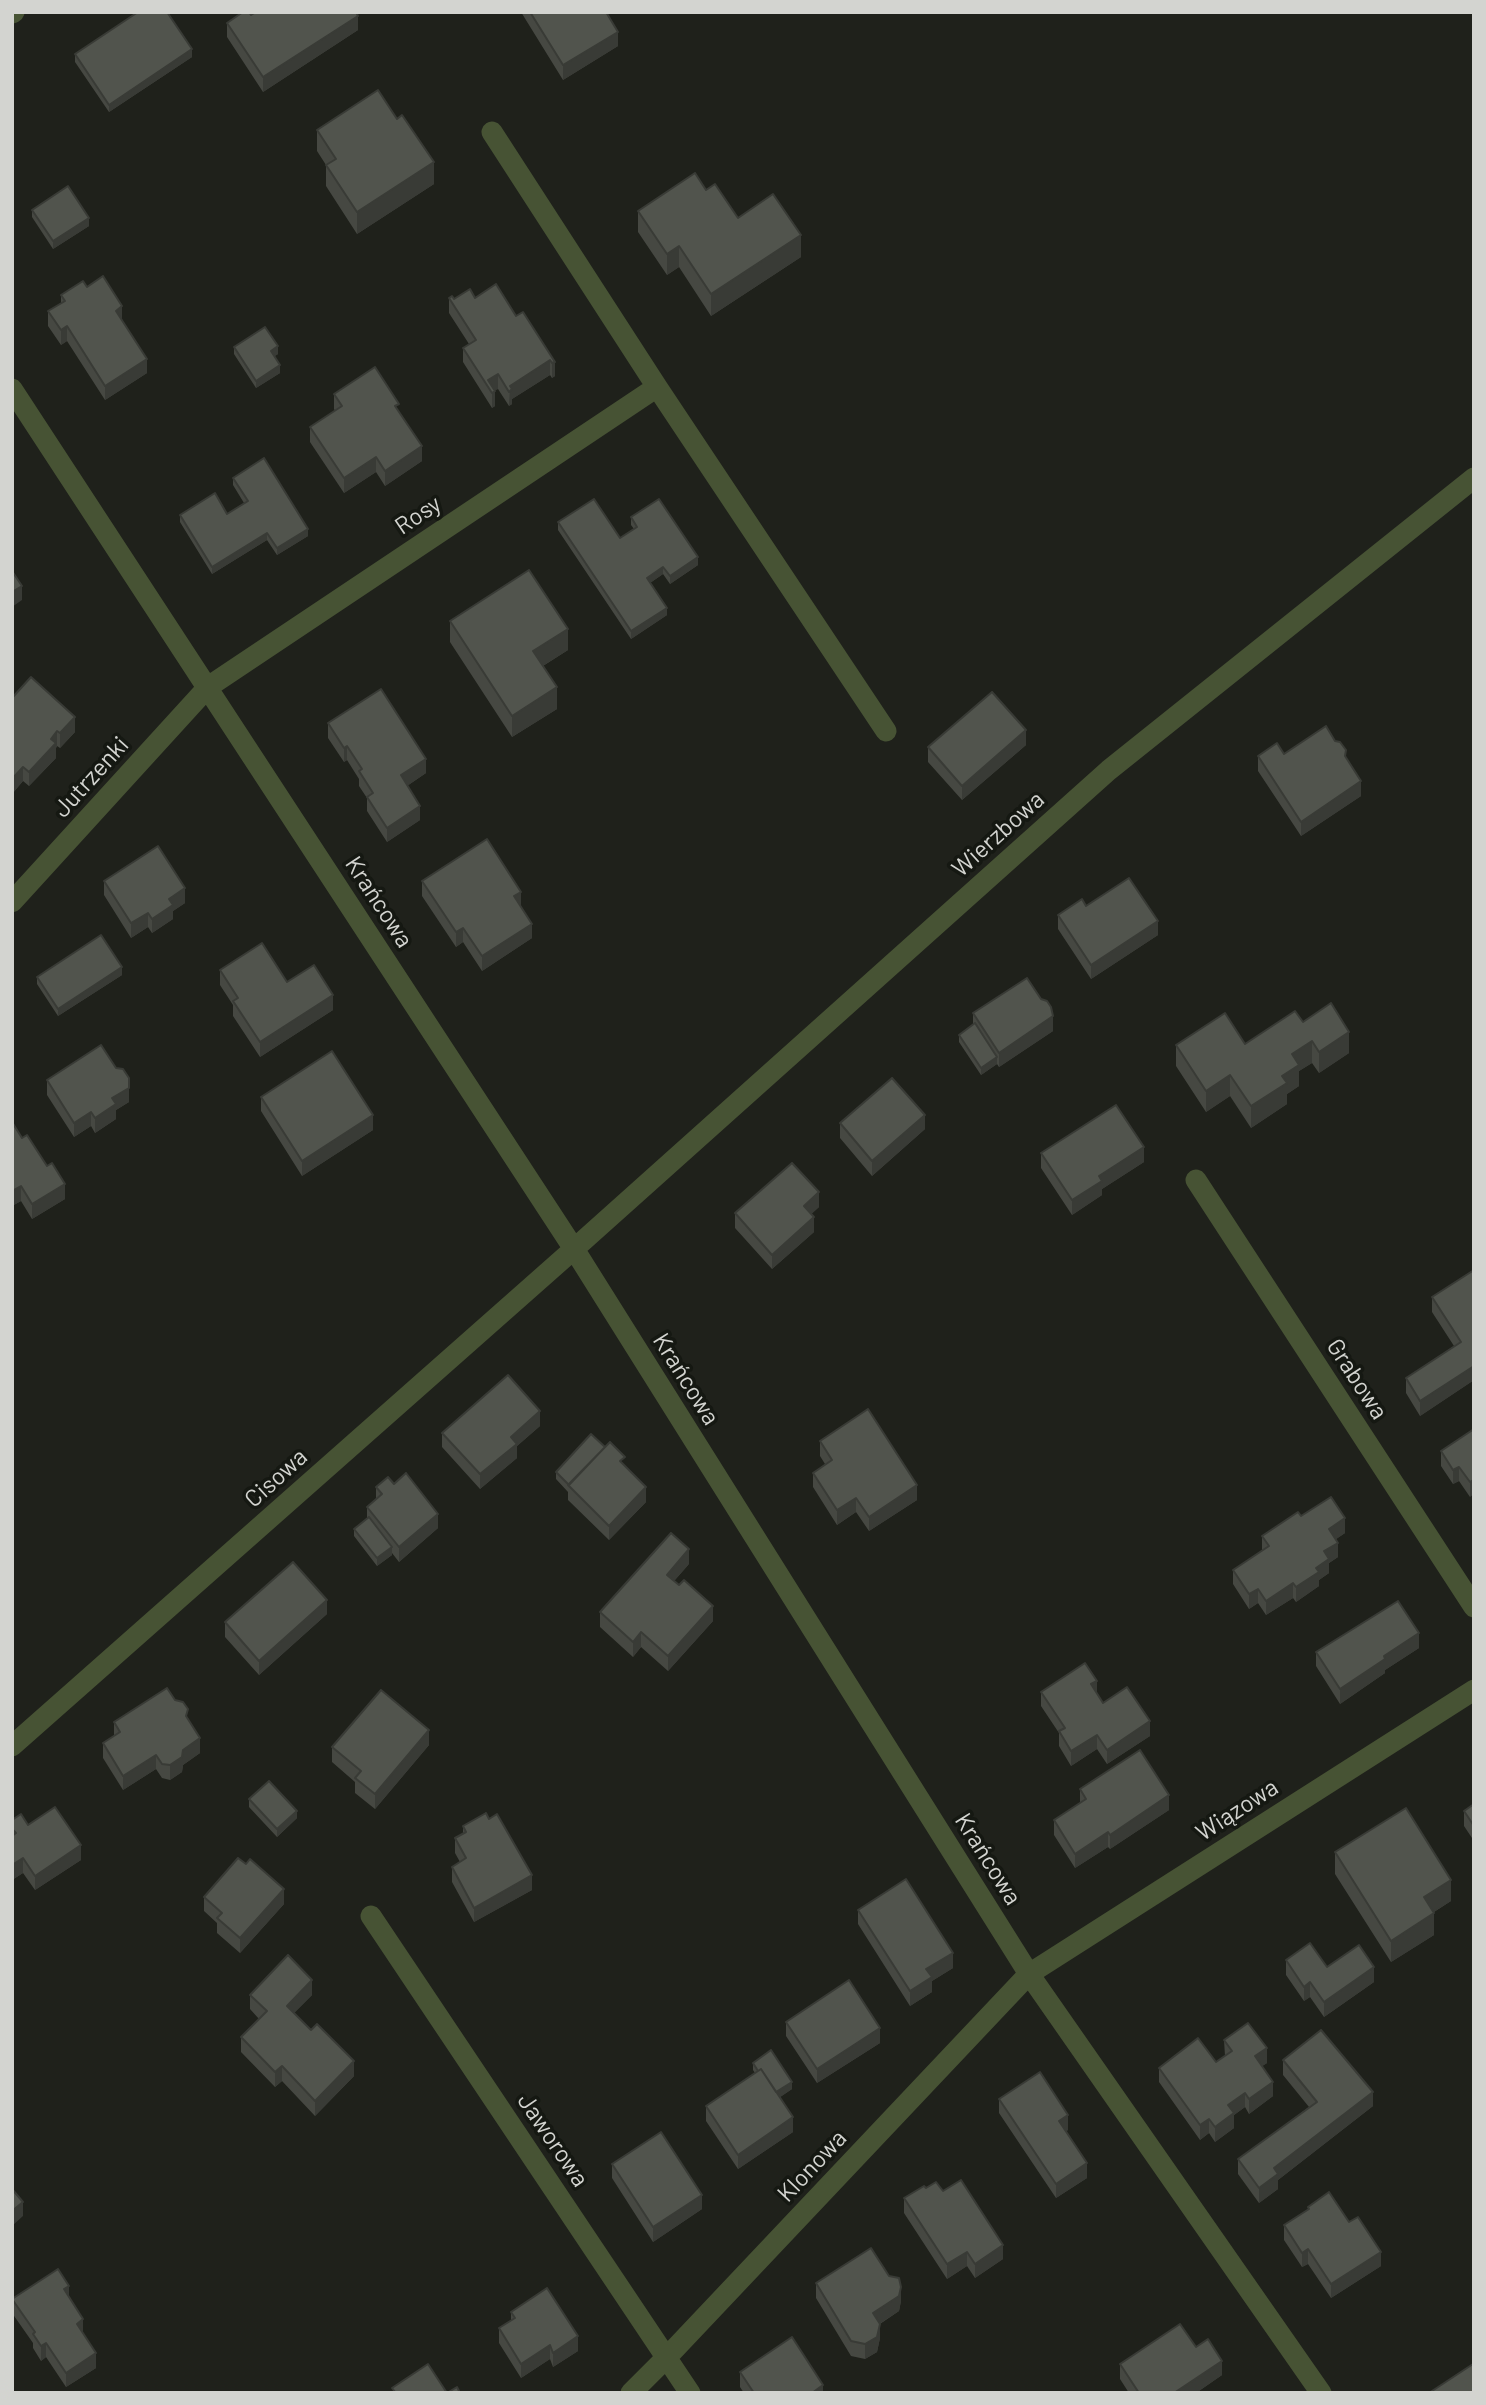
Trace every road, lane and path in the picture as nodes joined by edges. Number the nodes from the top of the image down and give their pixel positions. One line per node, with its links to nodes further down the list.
1 (492, 132): 2 (street)
2 (657, 387): 5 (street, Rosy); 6 (street)
3 (12, 389): 5 (street, Krańcowa)
4 (1474, 478): 9 (street, Wierzbowa)
5 (208, 687): 7 (street, Jutrzenki); 9 (street, Krańcowa)
6 (886, 731)
7 (12, 902)
8 (1196, 1180): 10 (street, Grabowa)
9 (574, 1249): 12 (street, Cisowa); 14 (street, Krańcowa)
10 (1474, 1607)
11 (1474, 1690): 14 (street, Wiązowa)
12 (12, 1746)
13 (371, 1916): 15 (street, Jaworowa)
14 (1029, 1974): 15 (street, Klonowa); 18 (street, Krańcowa)
15 (667, 2357): 16 (street, Klonowa); 17 (street, Jaworowa)
16 (631, 2393)
17 (690, 2393)
18 (1321, 2393)

